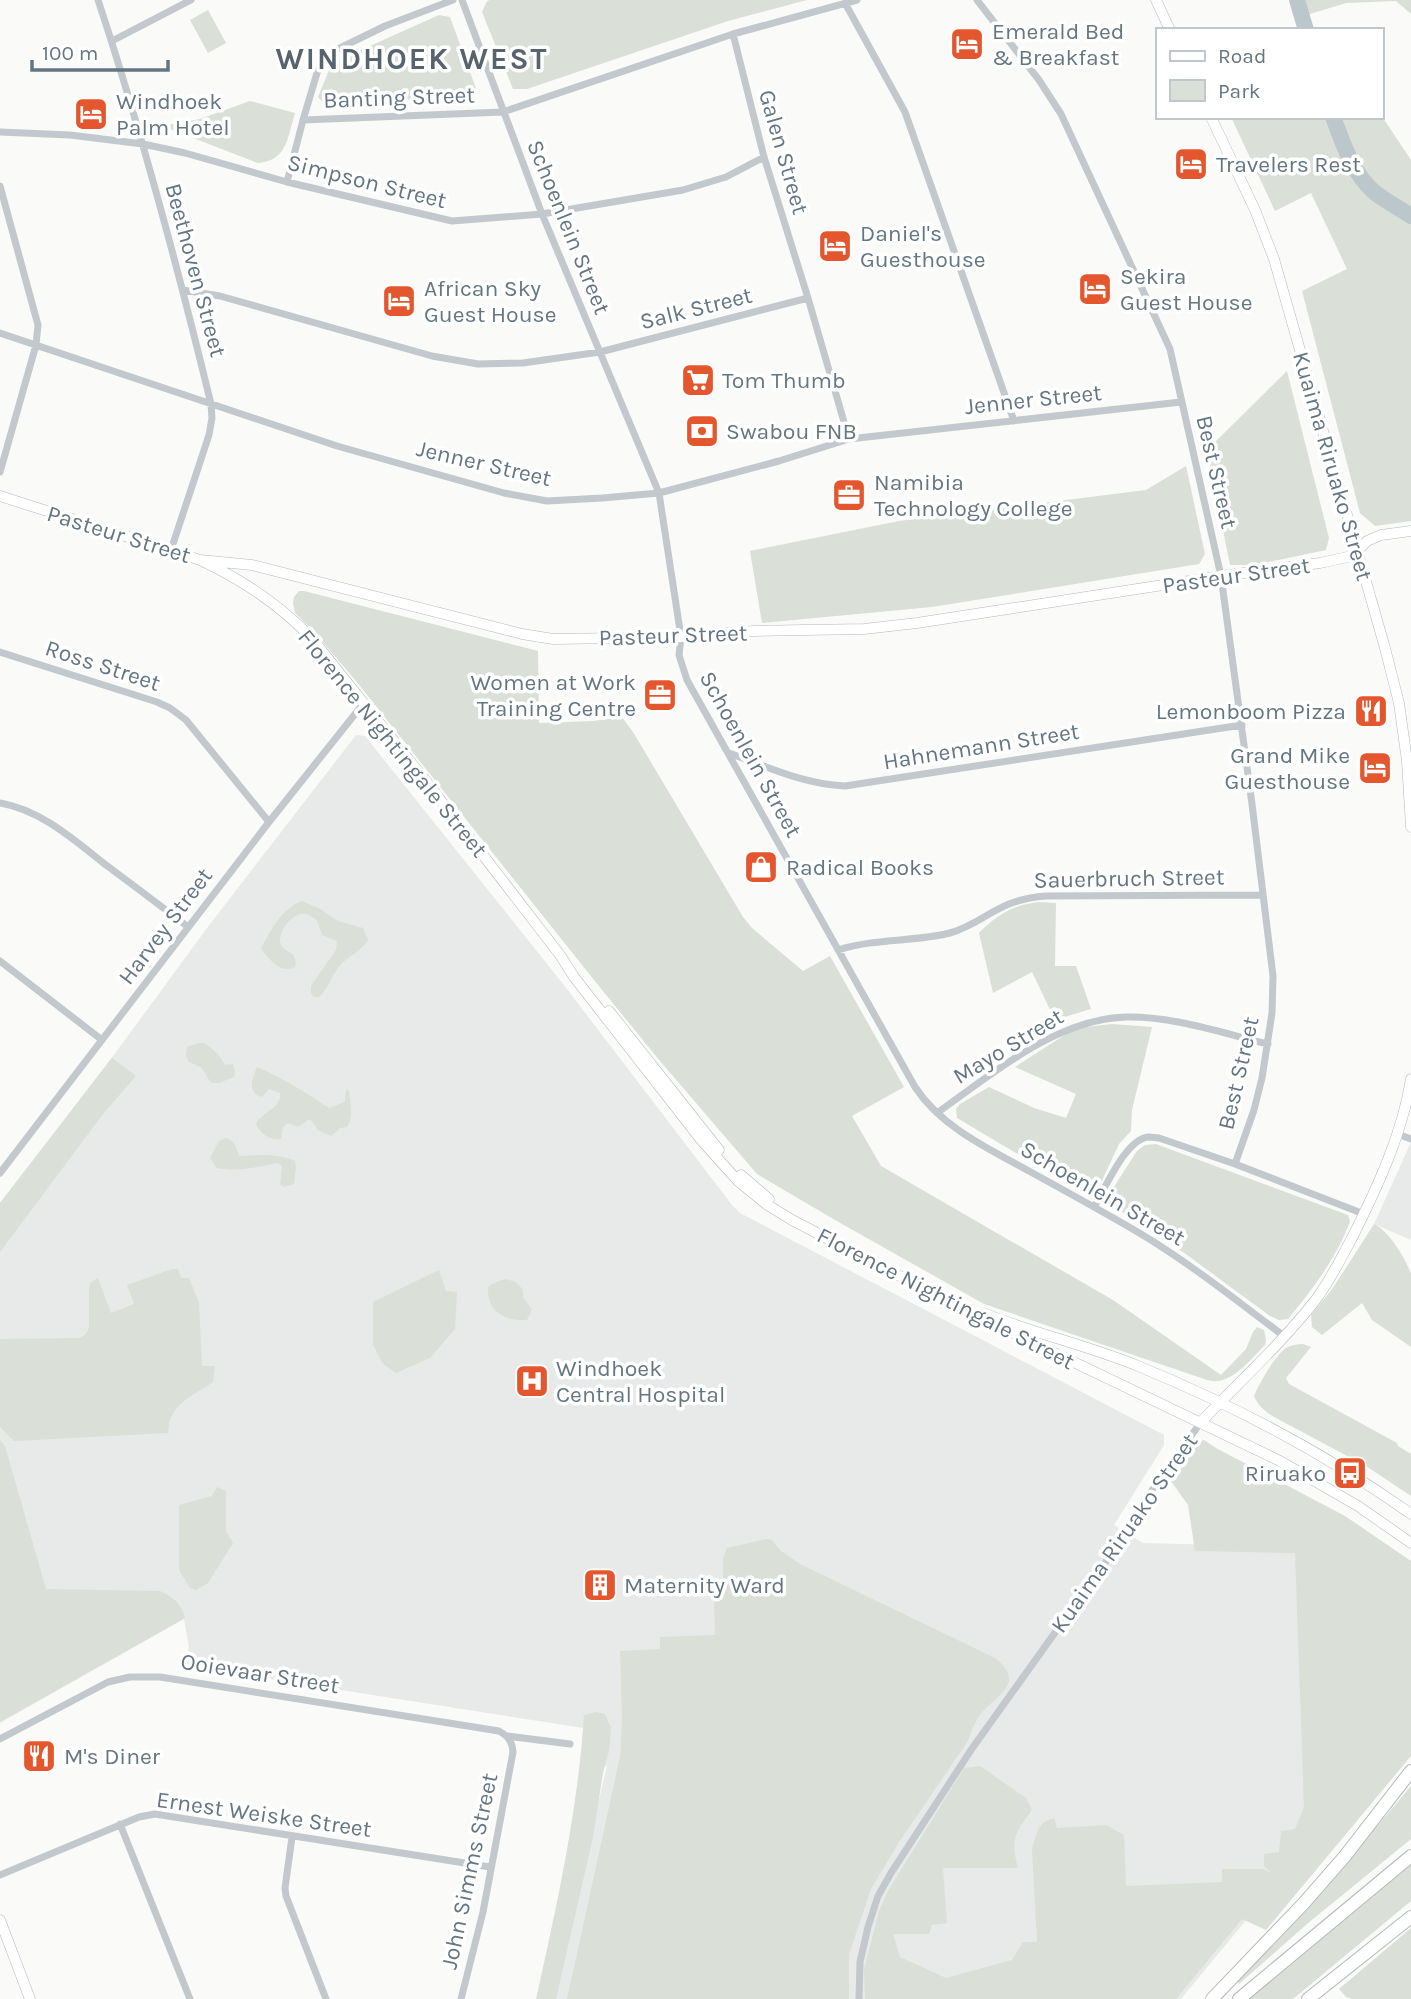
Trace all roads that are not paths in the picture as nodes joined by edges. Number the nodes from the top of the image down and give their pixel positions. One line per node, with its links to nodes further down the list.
1 (98, 0): 11 (street, Beethoven Street)
2 (191, 0): 11 (street)
3 (453, 0): 14 (street)
4 (462, 0): 12 (street, Schoenlein Street)
5 (857, 0): 8 (street, Banting Street)
6 (977, 0): 26 (street, Best Street)
7 (1156, 0): 9 (main road)
8 (845, 3): 10 (street, Banting Street); 28 (street)
9 (1169, 28)
10 (733, 34): 12 (street, Banting Street); 17 (street, Galen Street)
11 (112, 41): 16 (street, Beethoven Street)
12 (503, 112): 14 (street, Banting Street); 20 (street, Schoenlein Street)
13 (1212, 119): 35 (main road, Kuaima Riruako Street)
14 (303, 120): 18 (street)
15 (0, 132): 16 (street, Simpson Street)
16 (143, 144): 18 (street, Simpson Street); 21 (street, Beethoven Street)
17 (764, 158): 20 (street, Simpson Street); 22 (street, Galen Street)
18 (287, 181): 20 (street, Simpson Street)
19 (0, 186): 24 (street)
20 (542, 214): 25 (street, Schoenlein Street)
21 (183, 290): 25 (street, Salk Street); 27 (street, Beethoven Street)
22 (808, 298): 25 (street, Salk Street); 29 (street, Galen Street)
23 (0, 333): 24 (street, Jenner Street)
24 (36, 345): 27 (street, Jenner Street); 30 (street)
25 (600, 352): 31 (street, Schoenlein Street)
26 (1181, 402): 28 (street, Jenner Street); 38 (street, Best Street)
27 (211, 404): 31 (street, Jenner Street); 34 (street, Beethoven Street)
28 (1014, 421): 29 (street, Jenner Street)
29 (849, 439): 31 (street, Jenner Street)
30 (0, 472)
31 (659, 493): 40 (street, Schoenlein Street)
32 (0, 496): 34 (main road, Pasteur Street)
33 (1411, 531): 35 (main road, Pasteur Street)
34 (171, 550): 36 (main road, Pasteur Street)
35 (1358, 551): 38 (main road, Pasteur Street); 47 (main road, Kuaima Riruako Street)
36 (200, 560): 37 (main road, Pasteur Street); 39 (main road, Florence Nightingale Street)
37 (266, 569): 39 (main road); 40 (main road, Pasteur Street)
38 (1221, 576): 40 (main road, Pasteur Street); 43 (street, Best Street)
39 (255, 590): 42 (main road, Florence Nightingale Street)
40 (681, 637): 44 (street, Schoenlein Street)
41 (0, 652): 46 (street, Ross Street)
42 (363, 704): 46 (street, Harvey Street); 51 (main road, Florence Nightingale Street)
43 (1242, 725): 44 (street, Hahnemann Street); 48 (street, Best Street)
44 (729, 753): 50 (street, Schoenlein Street)
45 (0, 803): 49 (street)
46 (269, 821): 49 (street, Harvey Street)
47 (1411, 827)
48 (1263, 895): 50 (street, Sauerbruch Street); 54 (street, Best Street)
49 (188, 927): 53 (street, Harvey Street)
50 (838, 950): 56 (street, Schoenlein Street)
51 (561, 955): 64 (main road, Florence Nightingale Street); 65 (main road, Florence Nightingale Street)
52 (0, 961): 53 (street)
53 (102, 1040): 60 (street, Harvey Street)
54 (1268, 1044): 56 (street, Mayo Street); 59 (street, Best Street)
55 (1411, 1079): 57 (main road, Kuaima Riruako Street)
56 (937, 1113): 61 (street, Schoenlein Street)
57 (1397, 1134): 58 (street); 62 (main road, Kuaima Riruako Street)
58 (1411, 1139)
59 (1235, 1164): 61 (street); 62 (street)
60 (0, 1173)
61 (1094, 1207): 63 (street, Schoenlein Street)
62 (1364, 1214): 63 (main road, Kuaima Riruako Street)
63 (1284, 1336): 64 (main road, Kuaima Riruako Street)
64 (1219, 1402): 65 (main road, Kuaima Riruako Street); 66 (main road, Florence Nightingale Street)
65 (1201, 1422): 67 (main road, Florence Nightingale Street); 83 (street, Kuaima Riruako Street)
66 (1411, 1514)
67 (1411, 1542)
68 (507, 1736): 69 (street, Ooievaar Street); 70 (street, Ooievaar Street); 75 (street, John Simms Street)
69 (0, 1739)
70 (570, 1744)
71 (1411, 1771): 84 (highway)
72 (120, 1824): 73 (street, Ernest Weiske Street); 76 (street, Ernest Weiske Street); 80 (street)
73 (292, 1837): 75 (street, Ernest Weiske Street); 81 (street)
74 (1411, 1856): 85 (highway)
75 (490, 1867): 82 (street, John Simms Street)
76 (0, 1875)
77 (1411, 1917): 86 (highway)
78 (0, 1920): 79 (main road)
79 (30, 1999)
80 (190, 1999)
81 (326, 1999)
82 (461, 1999)
83 (859, 1999)
84 (1212, 1999)
85 (1239, 1999)
86 (1308, 1999)

